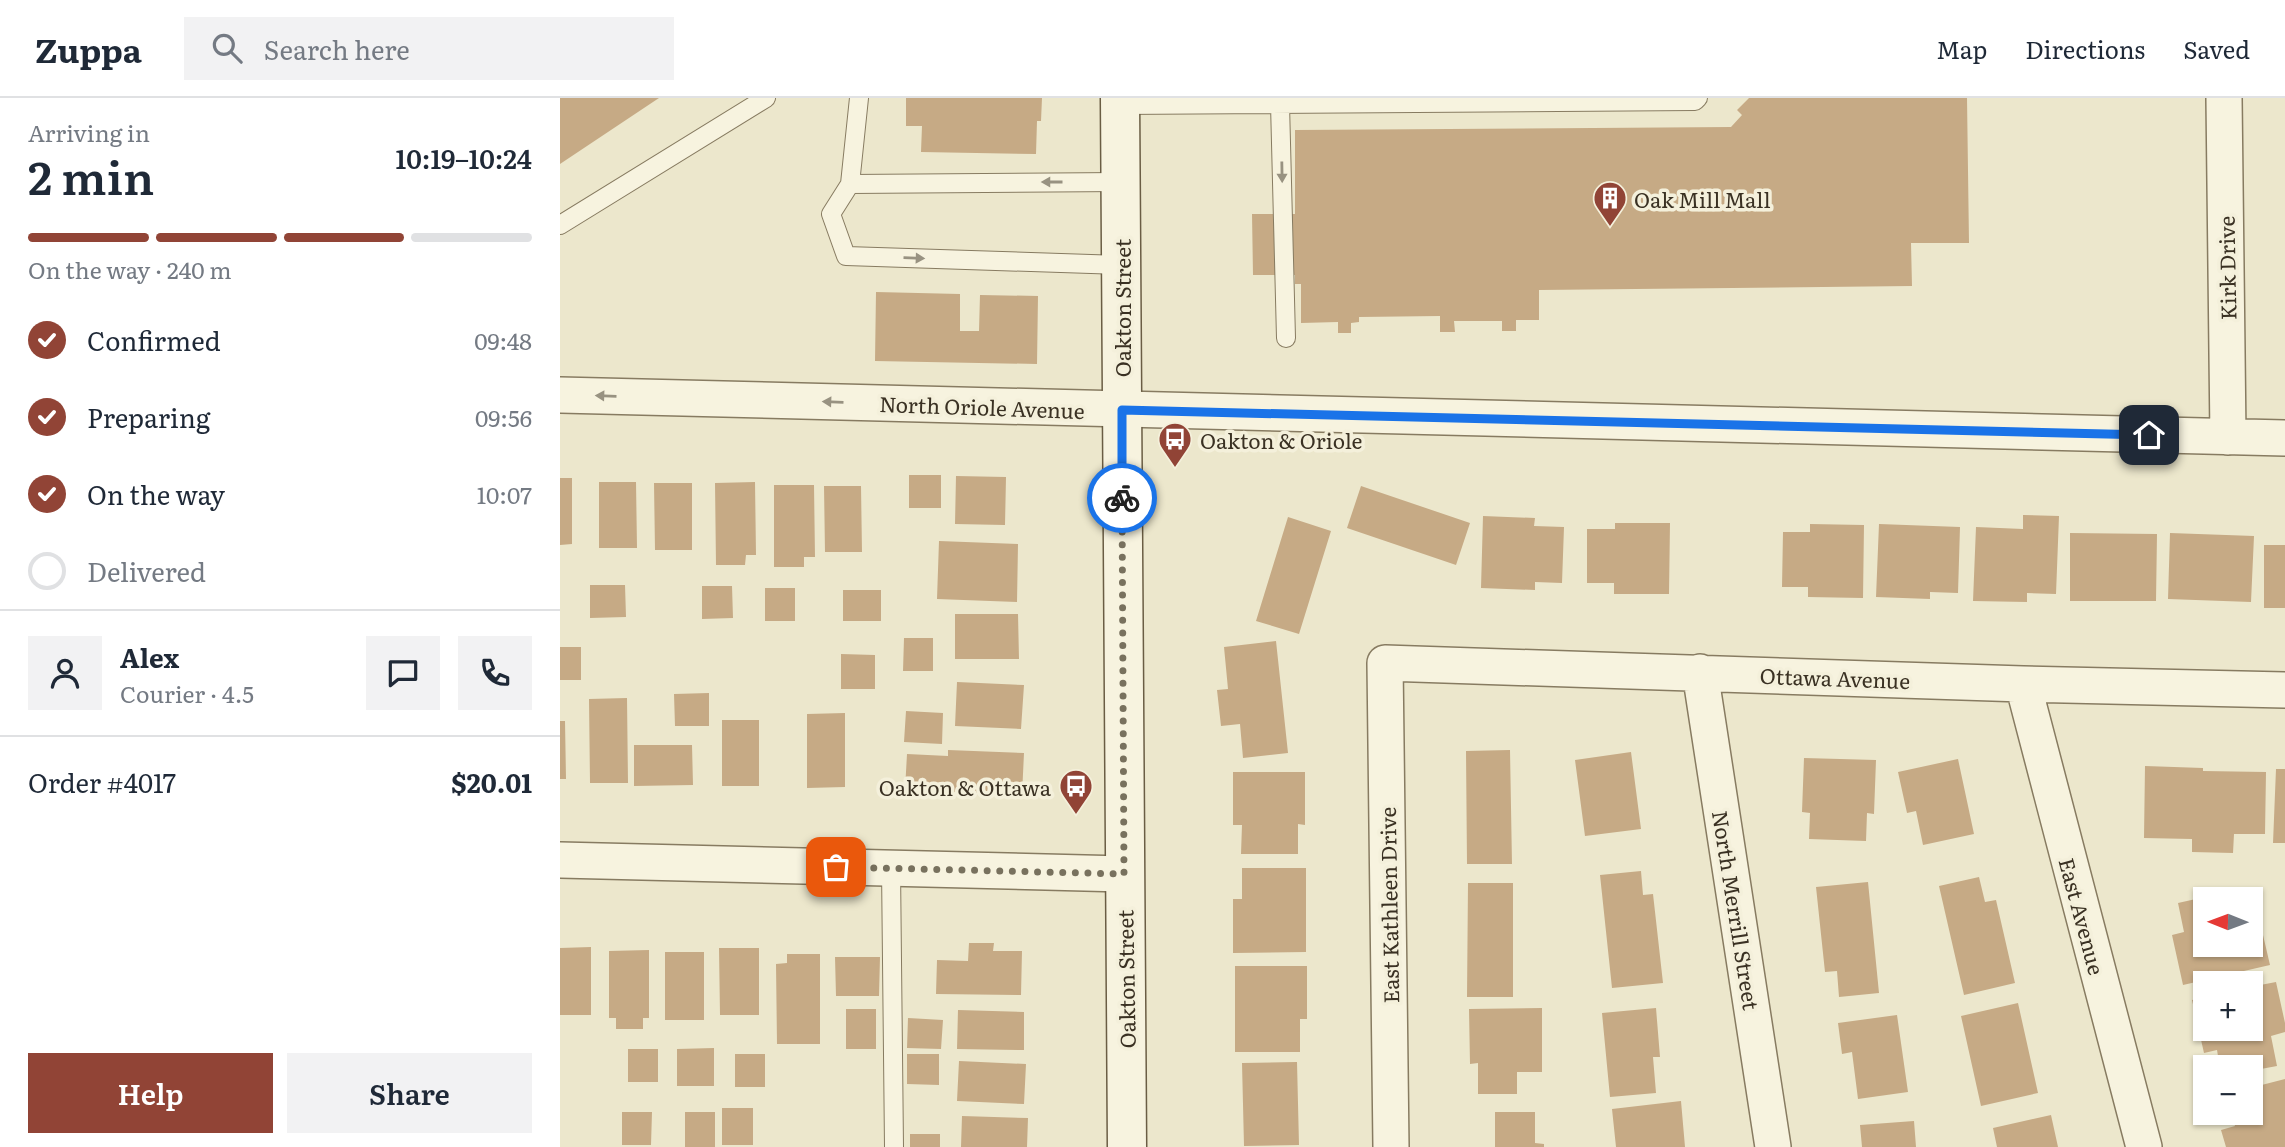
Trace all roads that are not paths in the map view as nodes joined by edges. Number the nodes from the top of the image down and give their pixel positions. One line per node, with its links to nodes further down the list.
1 (766, 98): 10 (lane)
2 (859, 98): 9 (lane)
3 (1698, 98): 7 (lane)
4 (2224, 98): 15 (street, Kirk Drive)
5 (1120, 101): 6 (lane); 8 (main road, Oakton Street)
6 (1231, 101): 7 (lane)
7 (1280, 104): 12 (lane, one-way to 12)
8 (1121, 182): 9 (lane, one-way to 9); 11 (main road, Oakton Street)
9 (850, 184): 11 (lane, one-way to 11)
10 (560, 225)
11 (1121, 265): 14 (main road, Oakton Street)
12 (1286, 338)
13 (560, 395): 14 (street, North Oriole Avenue, one-way to 13)
14 (1122, 410): 15 (street, North Oriole Avenue); 23 (main road, Oakton Street)
15 (2228, 437): 16 (street, North Oriole Avenue)
16 (2285, 439)
17 (1385, 663): 18 (street, Ottawa Avenue); 26 (street, East Kathleen Drive)
18 (1700, 672): 19 (street, Ottawa Avenue); 27 (street, North Merrill Street)
19 (2023, 684): 20 (street, Ottawa Avenue); 28 (street, East Avenue)
20 (2285, 690)
21 (560, 860): 22 (street)
22 (891, 868): 23 (street); 24 (lane)
23 (1124, 874): 25 (main road, Oakton Street)
24 (894, 1147)
25 (1127, 1147)
26 (1391, 1147)
27 (1773, 1147)
28 (2144, 1147)

